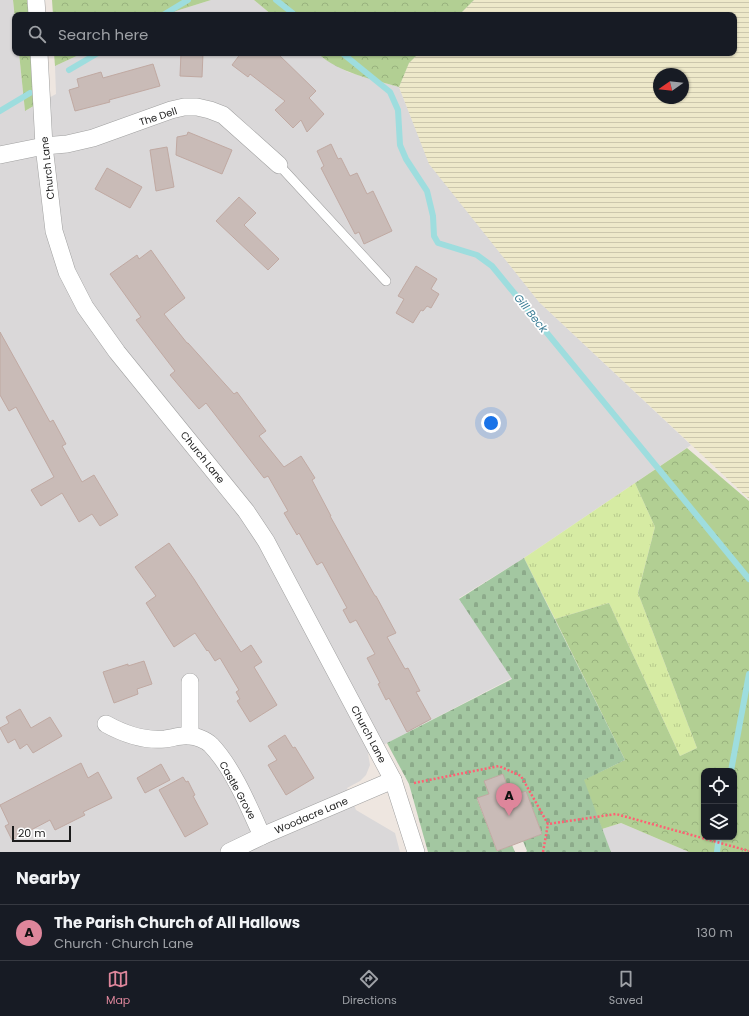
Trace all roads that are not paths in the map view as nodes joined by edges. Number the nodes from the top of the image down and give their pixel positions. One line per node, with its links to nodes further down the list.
1 (36, 0): 2 (street)
2 (37, 12)
3 (39, 56): 4 (street, Church Lane)
4 (44, 146): 5 (street, The Dell); 6 (street, The Dell); 11 (street, Church Lane)
5 (0, 155)
6 (279, 165): 7 (lane)
7 (386, 281)
8 (190, 682): 10 (street)
9 (106, 724): 10 (street, Castle Grove)
10 (190, 736): 12 (street, Castle Grove)
11 (395, 783): 12 (street, Woodacre Lane); 14 (street, Church Lane)
12 (262, 836): 13 (street, Woodacre Lane)
13 (229, 852)
14 (416, 852)

